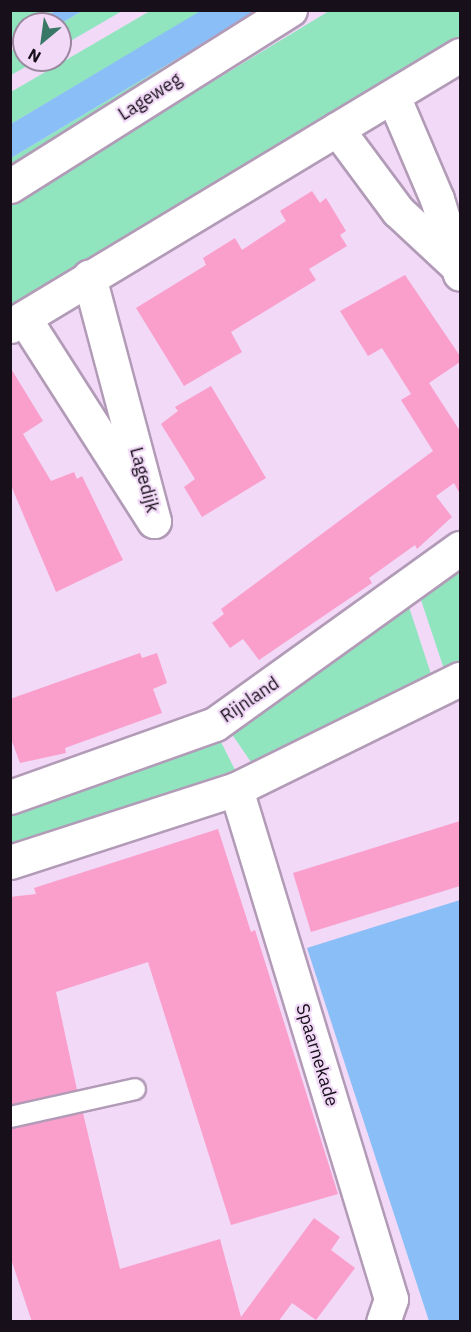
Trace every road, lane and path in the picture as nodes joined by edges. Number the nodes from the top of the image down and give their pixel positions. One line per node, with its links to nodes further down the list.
1 (290, 10): 5 (street, Lageweg)
2 (460, 55): 3 (street, Lagedijk)
3 (393, 96): 4 (street, Lagedijk); 6 (street)
4 (337, 129): 6 (street); 7 (street, Lagedijk)
5 (10, 186)
6 (458, 269)
7 (89, 276): 8 (street, Lagedijk); 8 (street, Lagedijk)
8 (17, 322)
9 (460, 548): 12 (street, Rijnland)
10 (460, 679): 11 (street)
11 (236, 789): 13 (street); 16 (street, Spaarnekade)
12 (10, 797)
13 (10, 862)
14 (135, 1089): 15 (lane)
15 (10, 1117)
16 (383, 1322)

